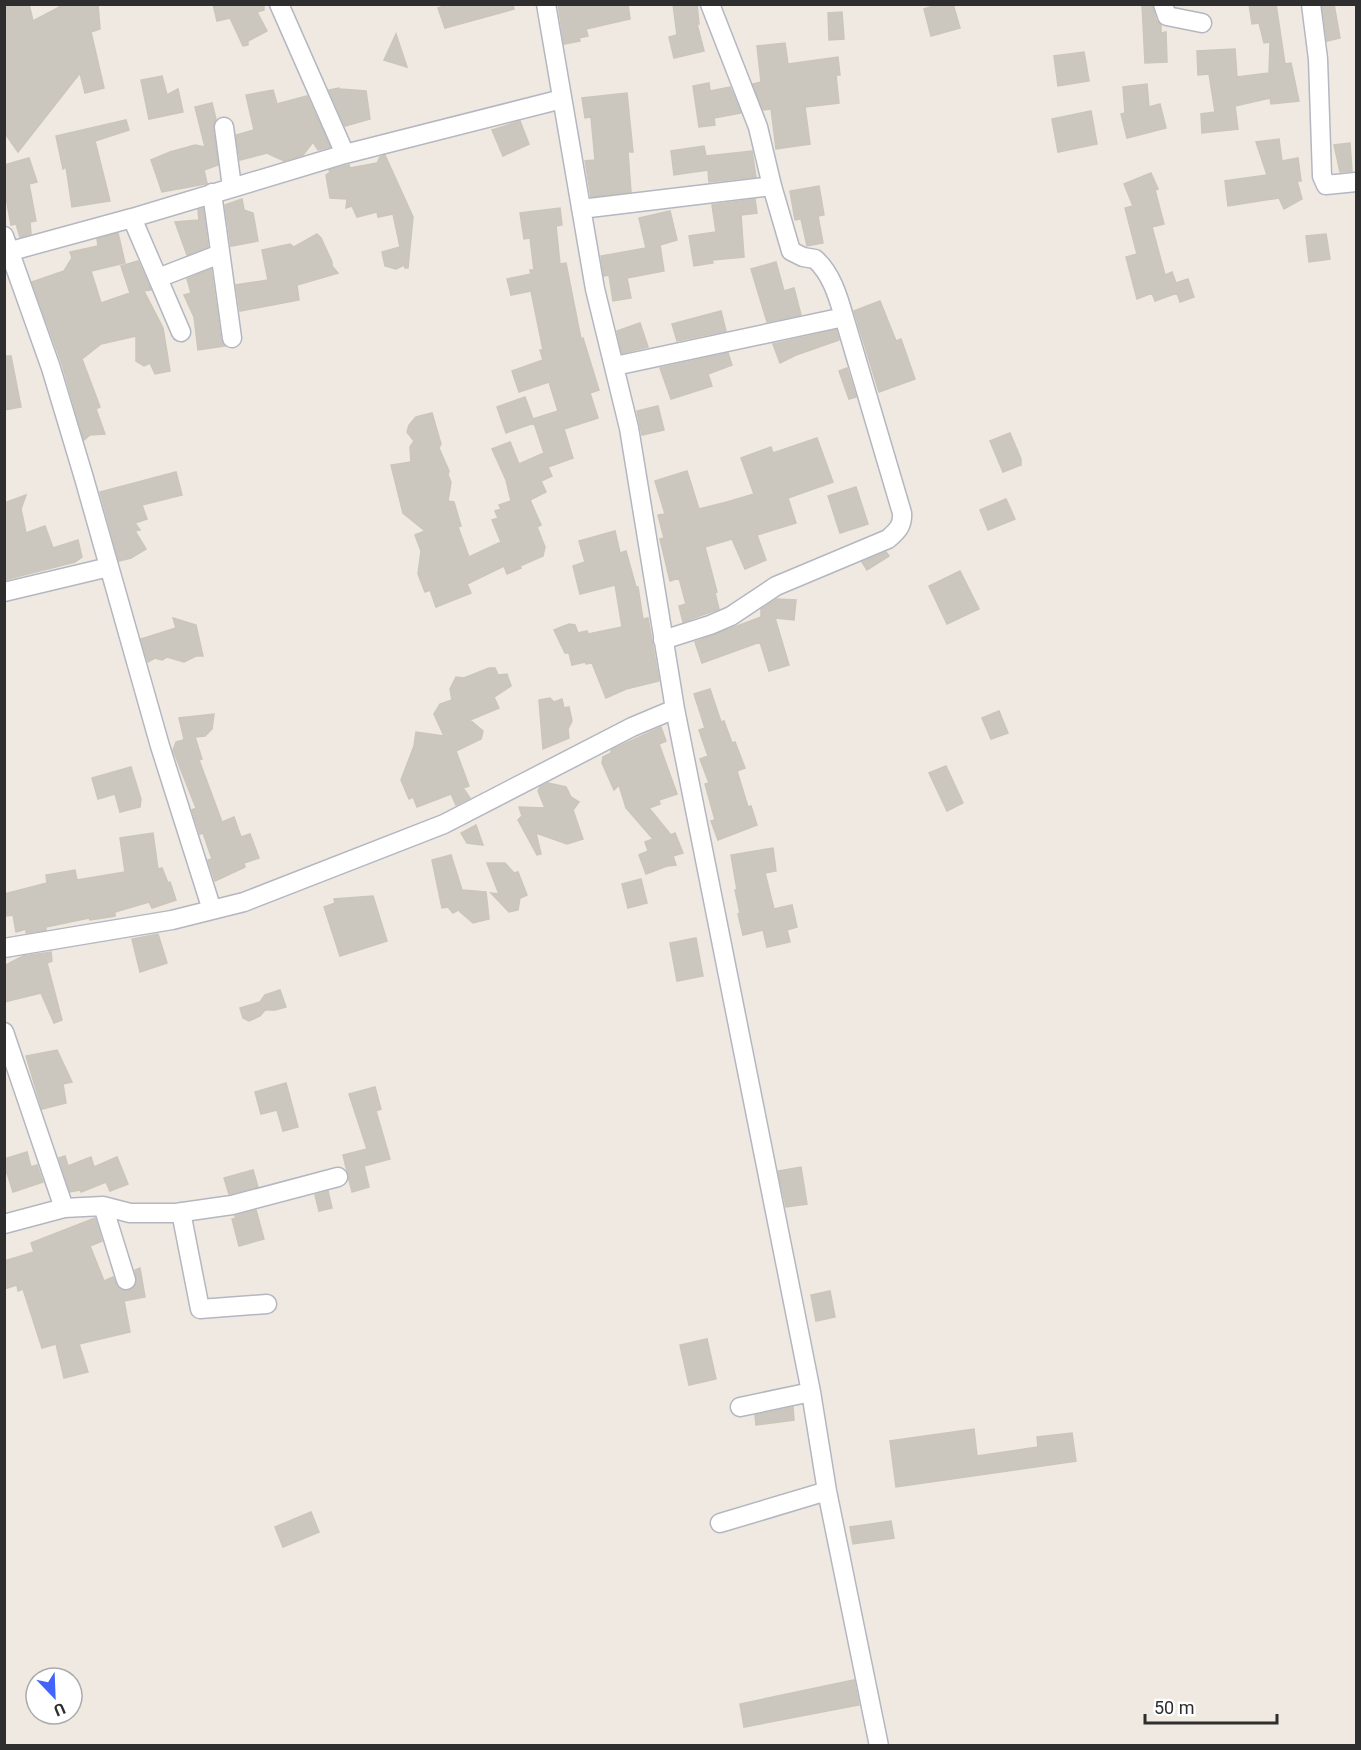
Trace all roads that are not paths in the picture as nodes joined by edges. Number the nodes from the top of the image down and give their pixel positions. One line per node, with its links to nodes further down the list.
1 (279, 4): 9 (street)
2 (546, 4): 7 (street)
3 (710, 4): 11 (street)
4 (1163, 4): 6 (street)
5 (1311, 4): 10 (street)
6 (1202, 23)
7 (562, 99): 9 (street); 14 (street)
8 (224, 127): 12 (street)
9 (345, 154): 12 (street)
10 (1356, 182)
11 (772, 186): 14 (street); 19 (street)
12 (232, 188): 13 (street)
13 (212, 194): 15 (street); 17 (street)
14 (581, 209): 22 (street)
15 (132, 218): 16 (street); 18 (street)
16 (6, 247): 23 (street)
17 (220, 254): 18 (street); 21 (street)
18 (158, 278): 20 (street)
19 (844, 317): 22 (street); 25 (street)
20 (181, 332)
21 (232, 338)
22 (615, 366): 25 (street)
23 (109, 567): 24 (street); 27 (street)
24 (4, 592)
25 (663, 640): 26 (street)
26 (675, 709): 27 (street); 37 (street)
27 (212, 910): 28 (street)
28 (4, 948)
29 (4, 1032): 32 (street)
30 (338, 1177): 33 (street)
31 (103, 1206): 32 (street); 33 (street); 35 (street)
32 (64, 1208): 34 (street)
33 (181, 1212): 36 (street)
34 (4, 1224)
35 (126, 1280)
36 (267, 1304)
37 (811, 1392): 38 (street); 39 (street)
38 (740, 1407)
39 (827, 1491): 40 (street); 41 (street)
40 (720, 1523)
41 (879, 1746)

